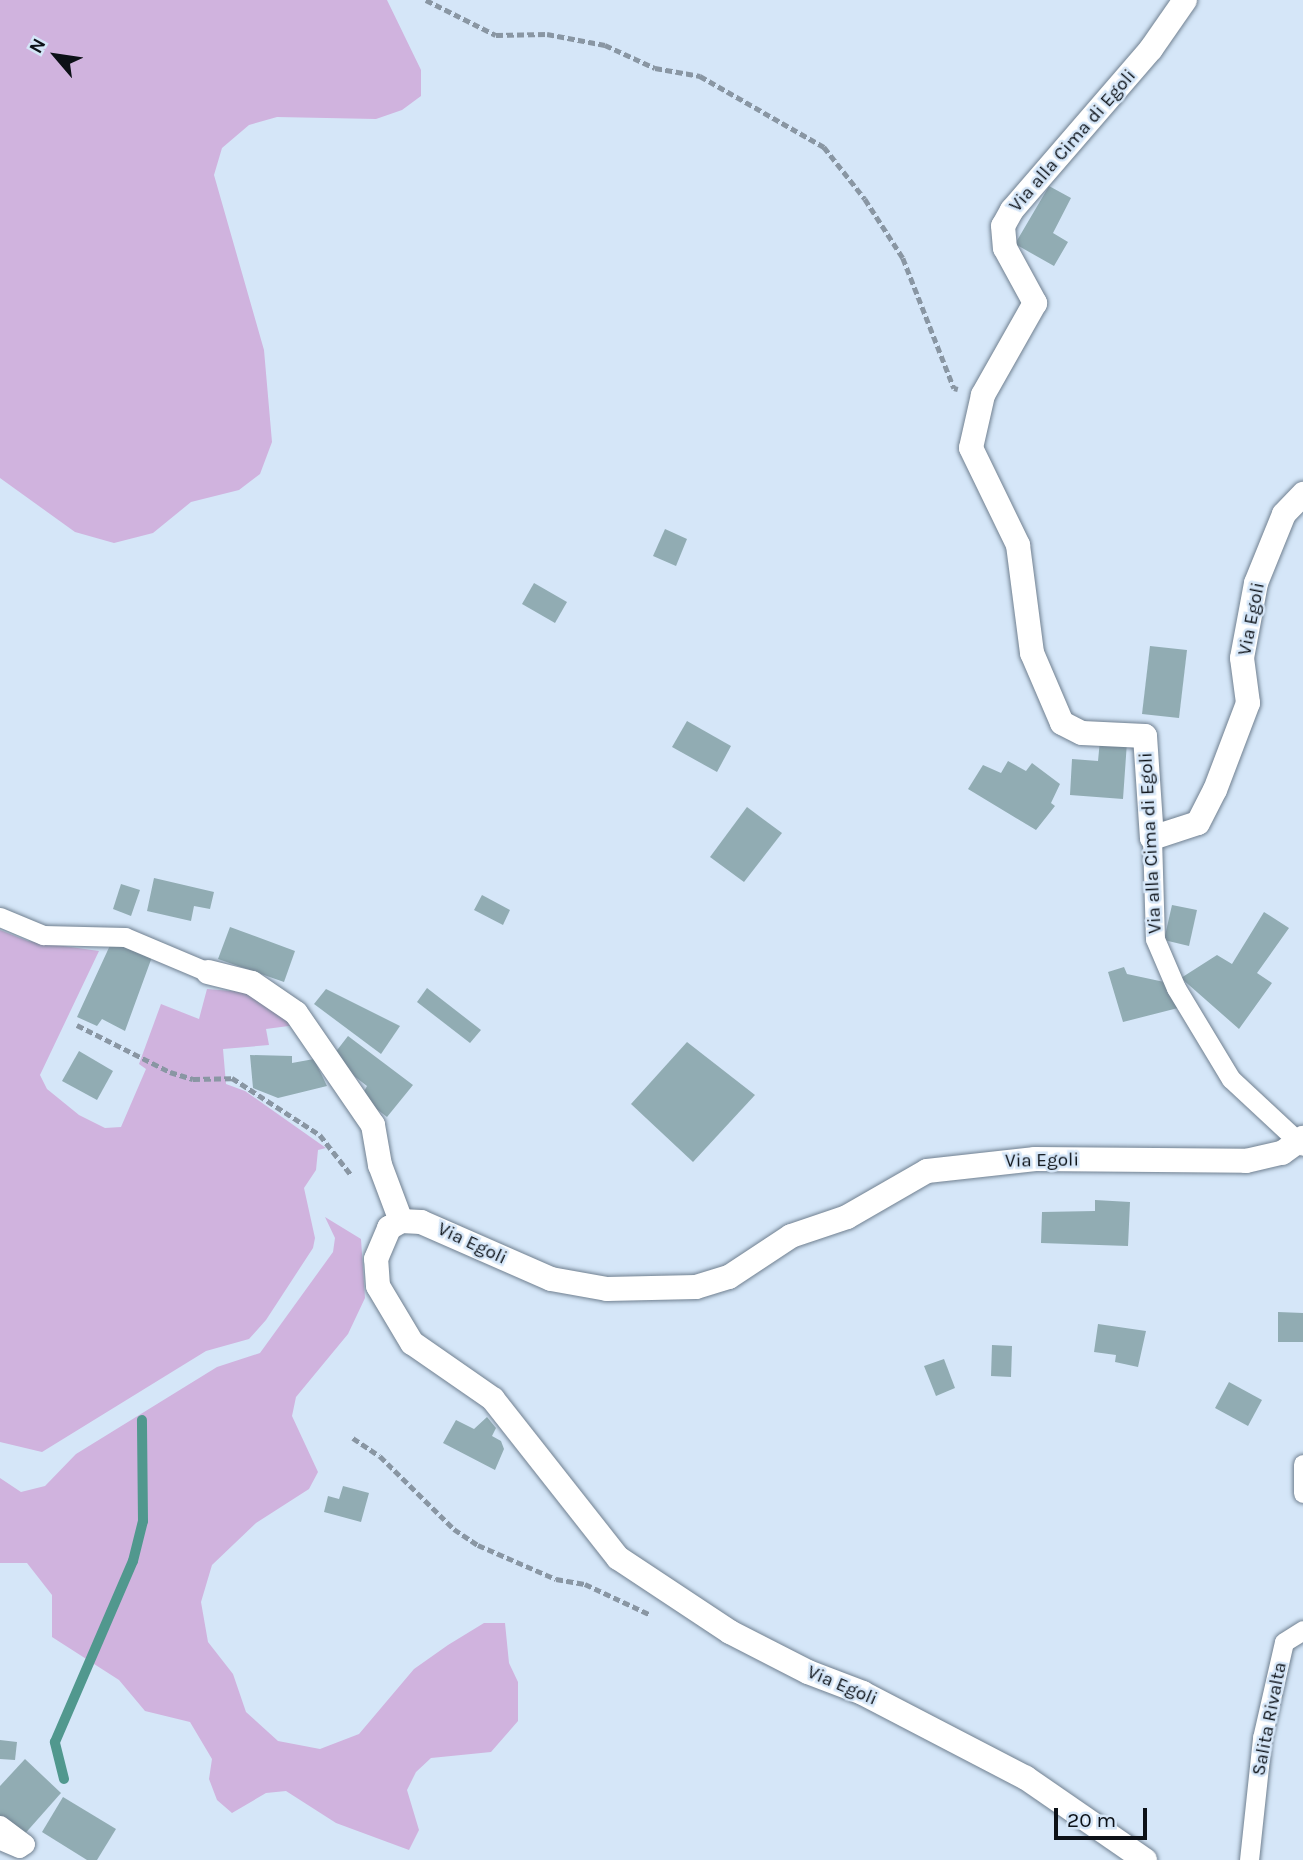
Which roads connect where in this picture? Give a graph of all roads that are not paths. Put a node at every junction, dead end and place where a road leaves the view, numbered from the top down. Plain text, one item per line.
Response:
1 (1185, 0) edge
2 (1303, 494) edge
3 (1152, 838) junction
4 (0, 917) edge
5 (208, 972) joint
6 (1301, 1143) edge
7 (401, 1221) junction
8 (1303, 1464) edge
9 (1303, 1493) edge
10 (1303, 1630) edge
11 (0, 1825) edge
12 (0, 1840) edge
13 (1145, 1860) edge
14 (1249, 1860) edge

1 - 3 street, Via alla Cima di Egoli
2 - 3 street, Via Egoli
3 - 6 street, Via alla Cima di Egoli
4 - 5 street
5 - 7 street
6 - 7 street, Via Egoli
7 - 13 street, Via Egoli
8 - 9 street
10 - 14 street, Salita Rivalta
11 - 12 street

